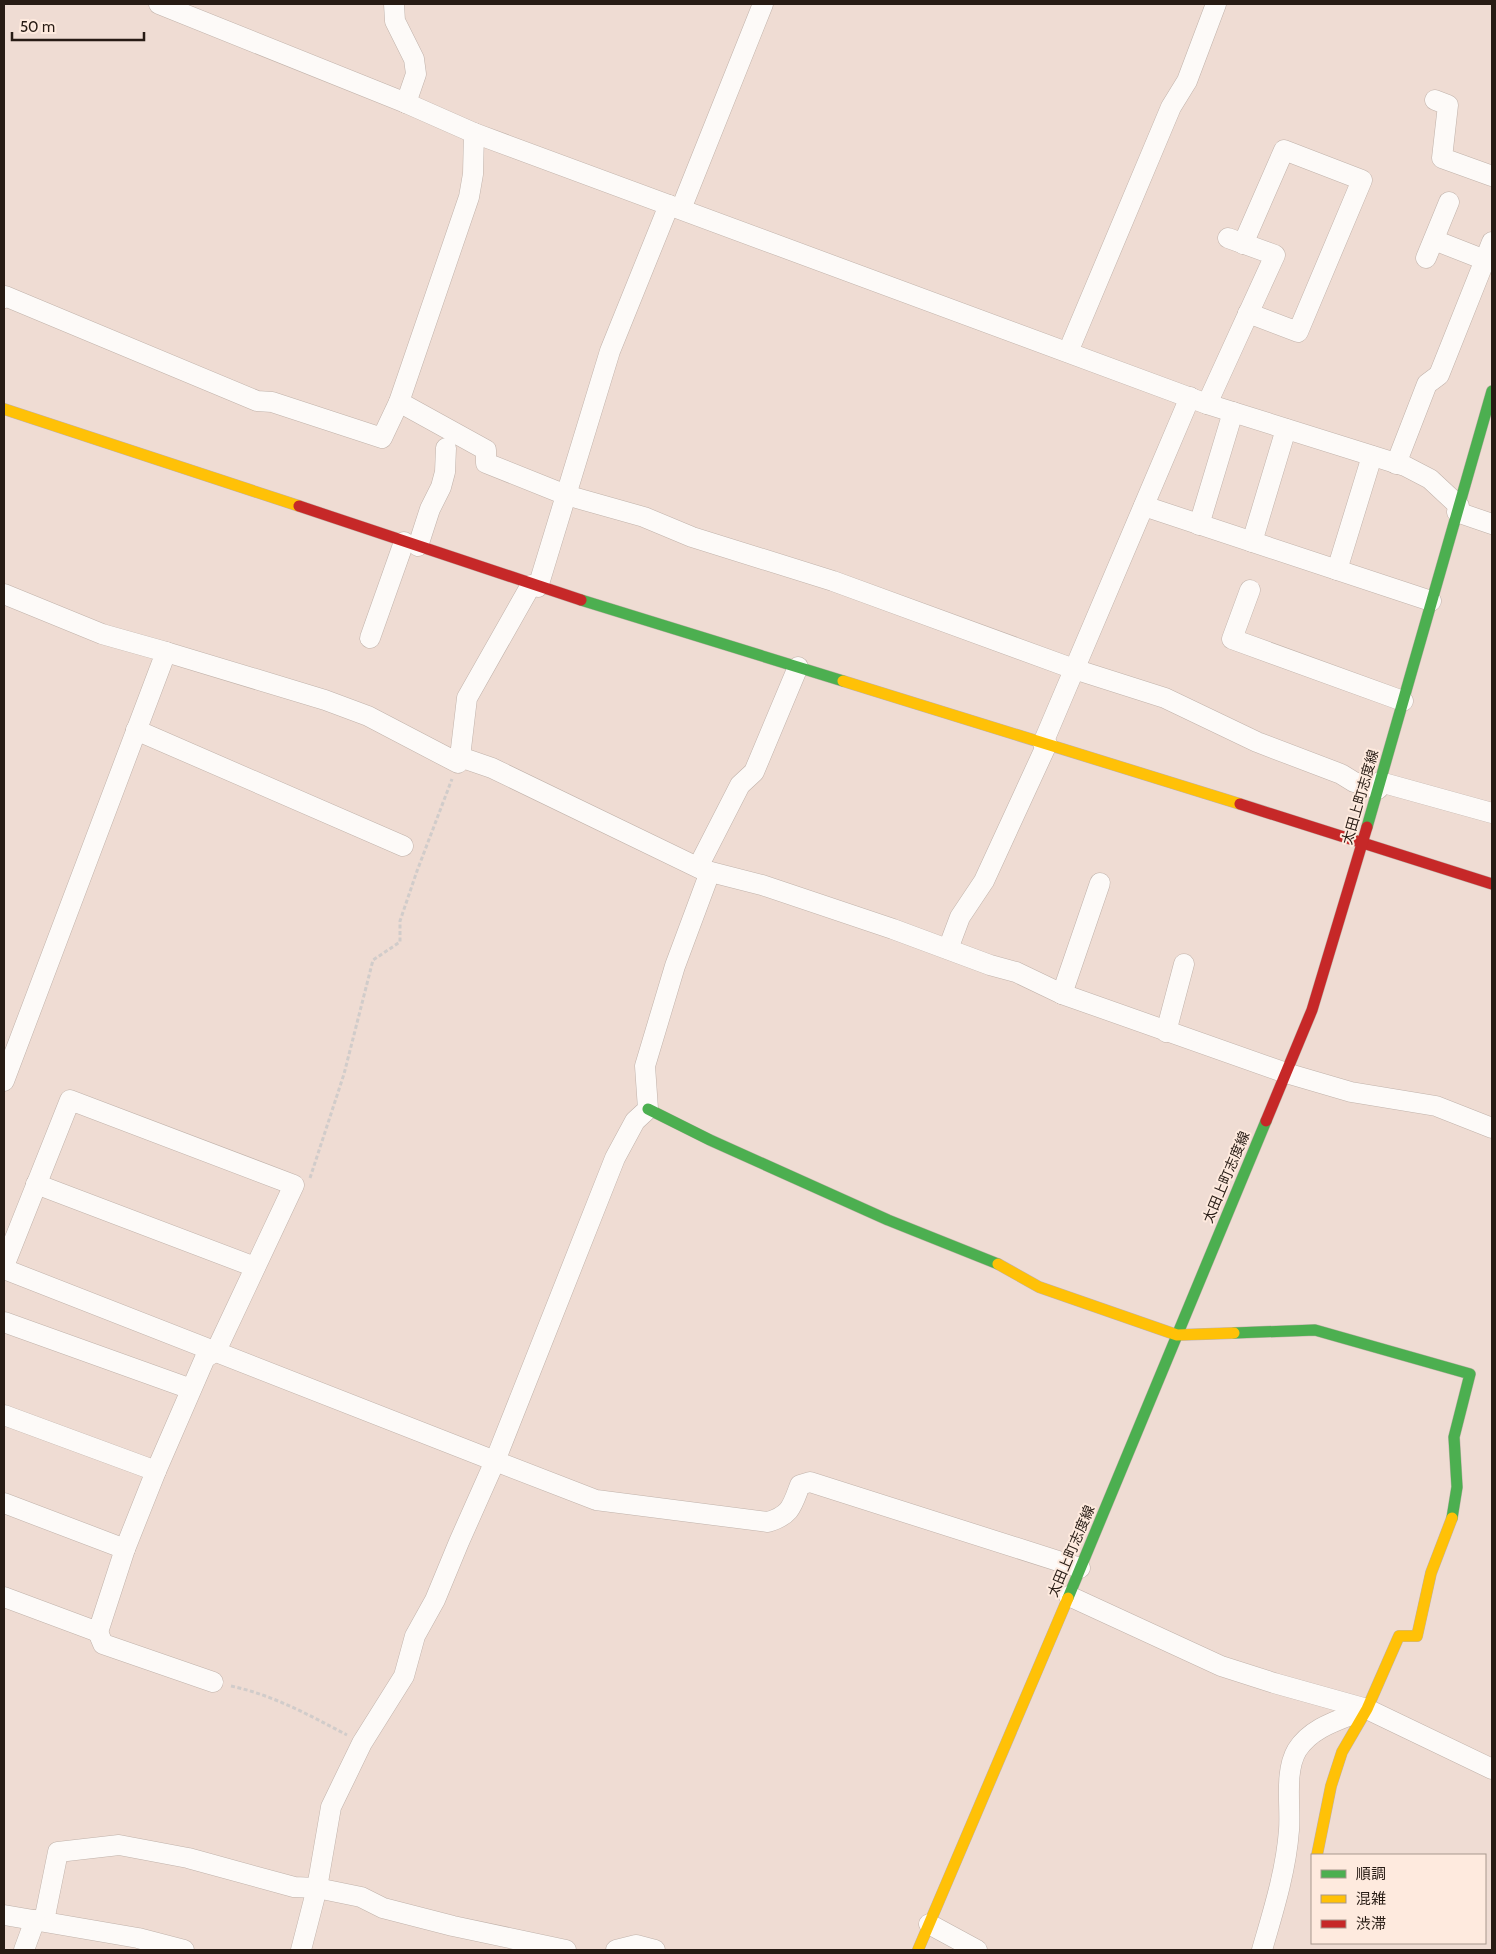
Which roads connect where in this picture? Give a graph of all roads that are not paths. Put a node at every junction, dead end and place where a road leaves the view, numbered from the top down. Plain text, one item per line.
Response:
1 (159, 4) edge
2 (394, 4) edge
3 (763, 4) edge
4 (1216, 4) edge
5 (1435, 100) dead end
6 (406, 103) junction
7 (474, 133) junction
8 (1492, 176) edge
9 (1450, 202) dead end
10 (675, 207) junction
11 (1434, 240) junction
12 (1489, 251) edge
13 (1426, 258) dead end
14 (4, 298) edge
15 (1248, 313) junction
16 (1068, 352) junction
17 (1492, 391) edge
18 (1199, 400) junction
19 (399, 402) junction
20 (4, 409) edge
21 (1233, 412) junction
22 (1286, 429) junction
23 (446, 448) dead end
24 (1372, 456) junction
25 (1396, 464) junction
26 (566, 495) junction
27 (1144, 506) junction
28 (1458, 509) junction
29 (1199, 524) junction
30 (1492, 524) edge
31 (1252, 542) junction
32 (411, 544) junction
33 (1337, 570) junction
34 (534, 586) junction
35 (1250, 590) dead end
36 (4, 594) edge
37 (1431, 601) junction
38 (370, 638) dead end
39 (166, 652) junction
40 (798, 667) junction
41 (1074, 669) junction
42 (1403, 701) junction
43 (136, 730) junction
44 (1045, 743) junction
45 (458, 763) road end
46 (1379, 786) junction
47 (1492, 813) edge
48 (1362, 844) junction
49 (404, 846) dead end
50 (704, 869) junction
51 (1100, 883) dead end
52 (1492, 884) edge
53 (948, 949) junction
54 (1184, 964) dead end
55 (1062, 994) junction
56 (1166, 1032) junction
57 (1286, 1073) junction
58 (4, 1081) edge
59 (648, 1110) junction
60 (1492, 1128) edge
61 (36, 1184) junction
62 (4, 1267) edge
63 (255, 1267) junction
64 (4, 1322) edge
65 (1177, 1335) junction
66 (216, 1351) junction
67 (192, 1389) junction
68 (4, 1415) edge
69 (496, 1461) junction
70 (156, 1470) junction
71 (4, 1504) edge
72 (125, 1549) junction
73 (1080, 1568) junction
74 (1069, 1596) junction
75 (4, 1597) edge
76 (98, 1632) junction
77 (213, 1682) road end
78 (1359, 1712) junction
79 (1492, 1769) edge
80 (1317, 1854) edge
81 (317, 1888) junction
82 (4, 1914) edge
83 (40, 1921) junction
84 (929, 1924) junction
85 (24, 1950) edge
86 (184, 1950) edge
87 (301, 1950) edge
88 (566, 1950) edge
89 (616, 1950) edge
90 (655, 1950) edge
91 (918, 1950) edge
92 (977, 1950) edge
93 (1262, 1950) edge

1 - 6 street
2 - 6 street
3 - 10 street
4 - 16 street
5 - 8 street
6 - 7 street
7 - 10 street
7 - 19 street
9 - 11 street
10 - 16 street
10 - 26 street
11 - 12 street
11 - 13 street
12 - 25 street
14 - 19 street
15 - 15 street
15 - 18 street
16 - 18 street
17 - 28 street, 太田上町志度線
18 - 21 street
18 - 27 street
19 - 26 street
20 - 32 street
21 - 22 street
21 - 29 street
22 - 24 street
22 - 31 street
23 - 32 street
24 - 25 street
24 - 33 street
25 - 28 street
26 - 34 street
26 - 41 street
27 - 29 street
27 - 41 street
28 - 30 street
28 - 37 street, 太田上町志度線
29 - 31 street
31 - 33 street
32 - 34 street
32 - 38 street
33 - 37 street
34 - 40 street
34 - 50 street
35 - 42 street
36 - 39 street
37 - 42 street, 太田上町志度線
39 - 43 street
39 - 45 street
40 - 44 street
40 - 50 street
41 - 44 street
41 - 46 street
42 - 46 street, 太田上町志度線
43 - 49 street
43 - 58 street
44 - 48 street
44 - 53 street
46 - 47 street
46 - 48 street, 太田上町志度線
48 - 52 street
48 - 57 street, 太田上町志度線
50 - 53 street
50 - 59 street
51 - 55 street
53 - 55 street
54 - 56 street
55 - 56 street
56 - 57 street
57 - 60 street
57 - 65 street, 太田上町志度線
59 - 65 street
59 - 69 street
61 - 62 street
61 - 63 street
61 - 63 street
62 - 66 street
63 - 66 street
64 - 67 street
65 - 73 street, 太田上町志度線
65 - 78 street
66 - 67 street
66 - 69 street
67 - 70 street
68 - 70 street
69 - 73 street
69 - 81 street
70 - 72 street
71 - 72 street
72 - 76 street
73 - 74 street, 太田上町志度線
74 - 78 street
74 - 84 street, 太田上町志度線
75 - 76 street
76 - 77 street
78 - 79 street
78 - 80 street
78 - 93 street
81 - 83 street
81 - 87 street
81 - 88 street
82 - 83 street
83 - 85 street
83 - 86 street
84 - 91 street, 太田上町志度線
84 - 92 street
89 - 90 street

